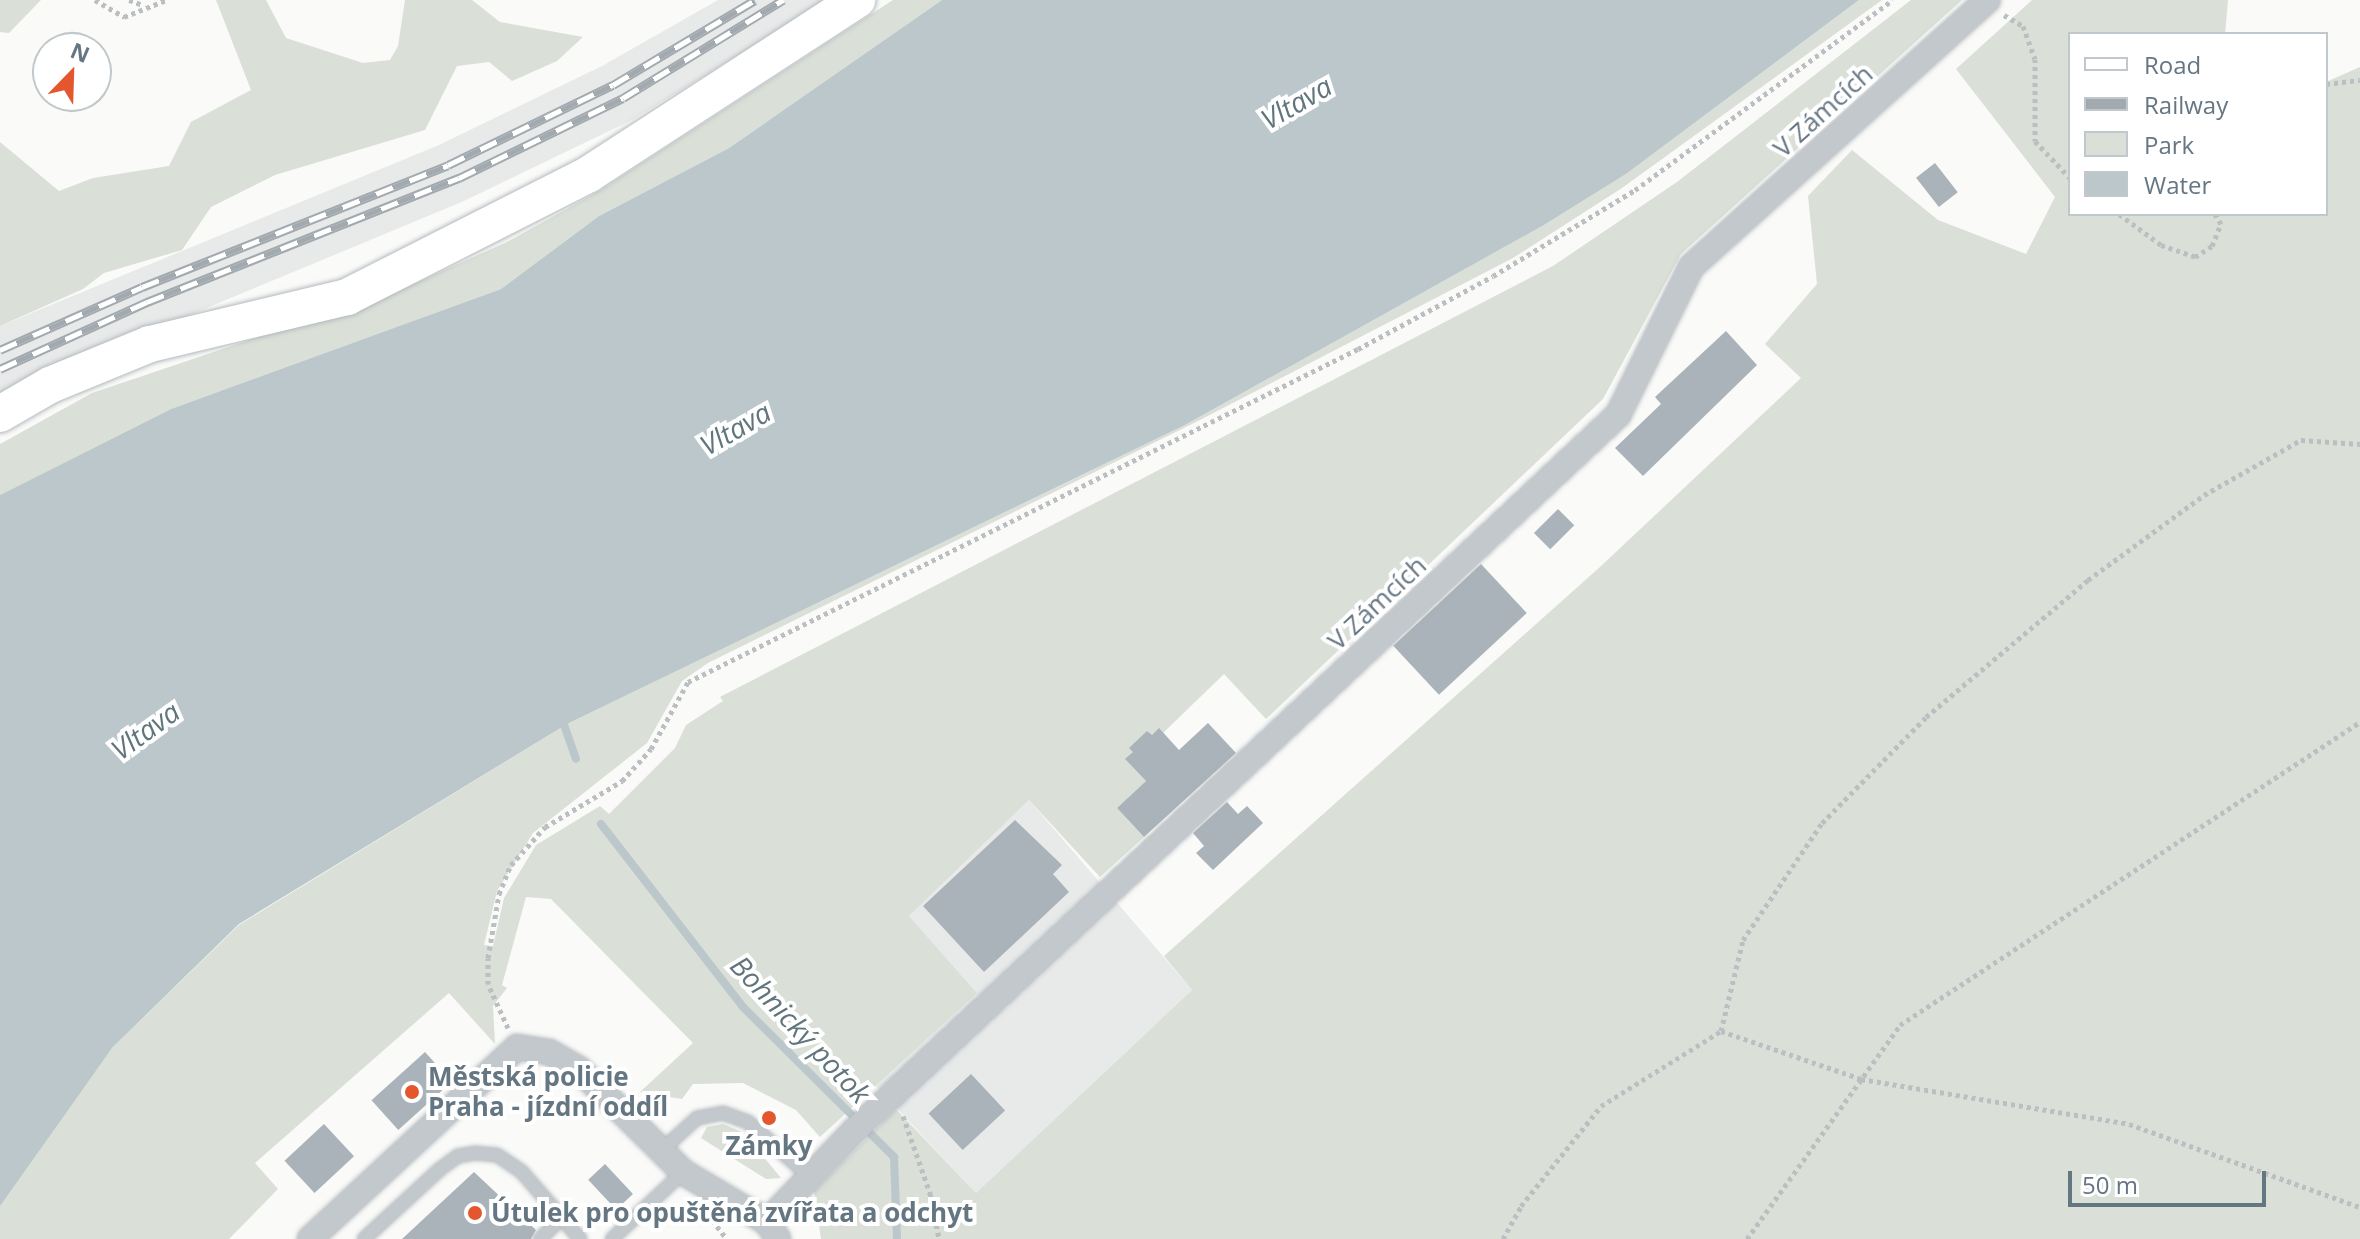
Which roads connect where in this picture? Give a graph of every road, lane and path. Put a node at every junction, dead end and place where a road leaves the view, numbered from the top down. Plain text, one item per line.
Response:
1 (95, 0) edge
2 (129, 0) edge
3 (166, 0) edge
4 (857, 0) edge
5 (1893, 0) edge
6 (1986, 2) edge
7 (143, 5) junction
8 (2360, 80) edge
9 (2328, 84) edge
10 (2068, 176) edge
11 (2122, 216) edge
12 (2216, 216) edge
13 (0, 414) edge
14 (2360, 444) edge
15 (2360, 722) edge
16 (1721, 1031) junction
17 (517, 1047) junction
18 (1861, 1079) junction
19 (895, 1092) junction
20 (661, 1151) junction
21 (683, 1172) junction
22 (810, 1177) junction
23 (2360, 1207) edge
24 (562, 1218) junction
25 (772, 1230) edge
26 (310, 1239) edge
27 (364, 1239) edge
28 (540, 1239) edge
29 (580, 1239) edge
30 (612, 1239) edge
31 (939, 1239) edge
32 (1503, 1239) edge
33 (1747, 1239) edge

1 - 7 path
2 - 7 path
3 - 7 path
4 - 13 main road
5 - 17 path
6 - 10 path
6 - 19 street, V Zámcích
8 - 9 path
11 - 12 path
14 - 16 path
15 - 18 path
16 - 18 path
16 - 32 path
17 - 20 street
17 - 26 street
18 - 23 path
18 - 33 path
19 - 22 street, V Zámcích
19 - 31 path
20 - 21 street
20 - 22 lane
21 - 25 street
21 - 30 lane
22 - 25 street, V Zámcích
24 - 27 lane
24 - 28 lane
24 - 29 lane

